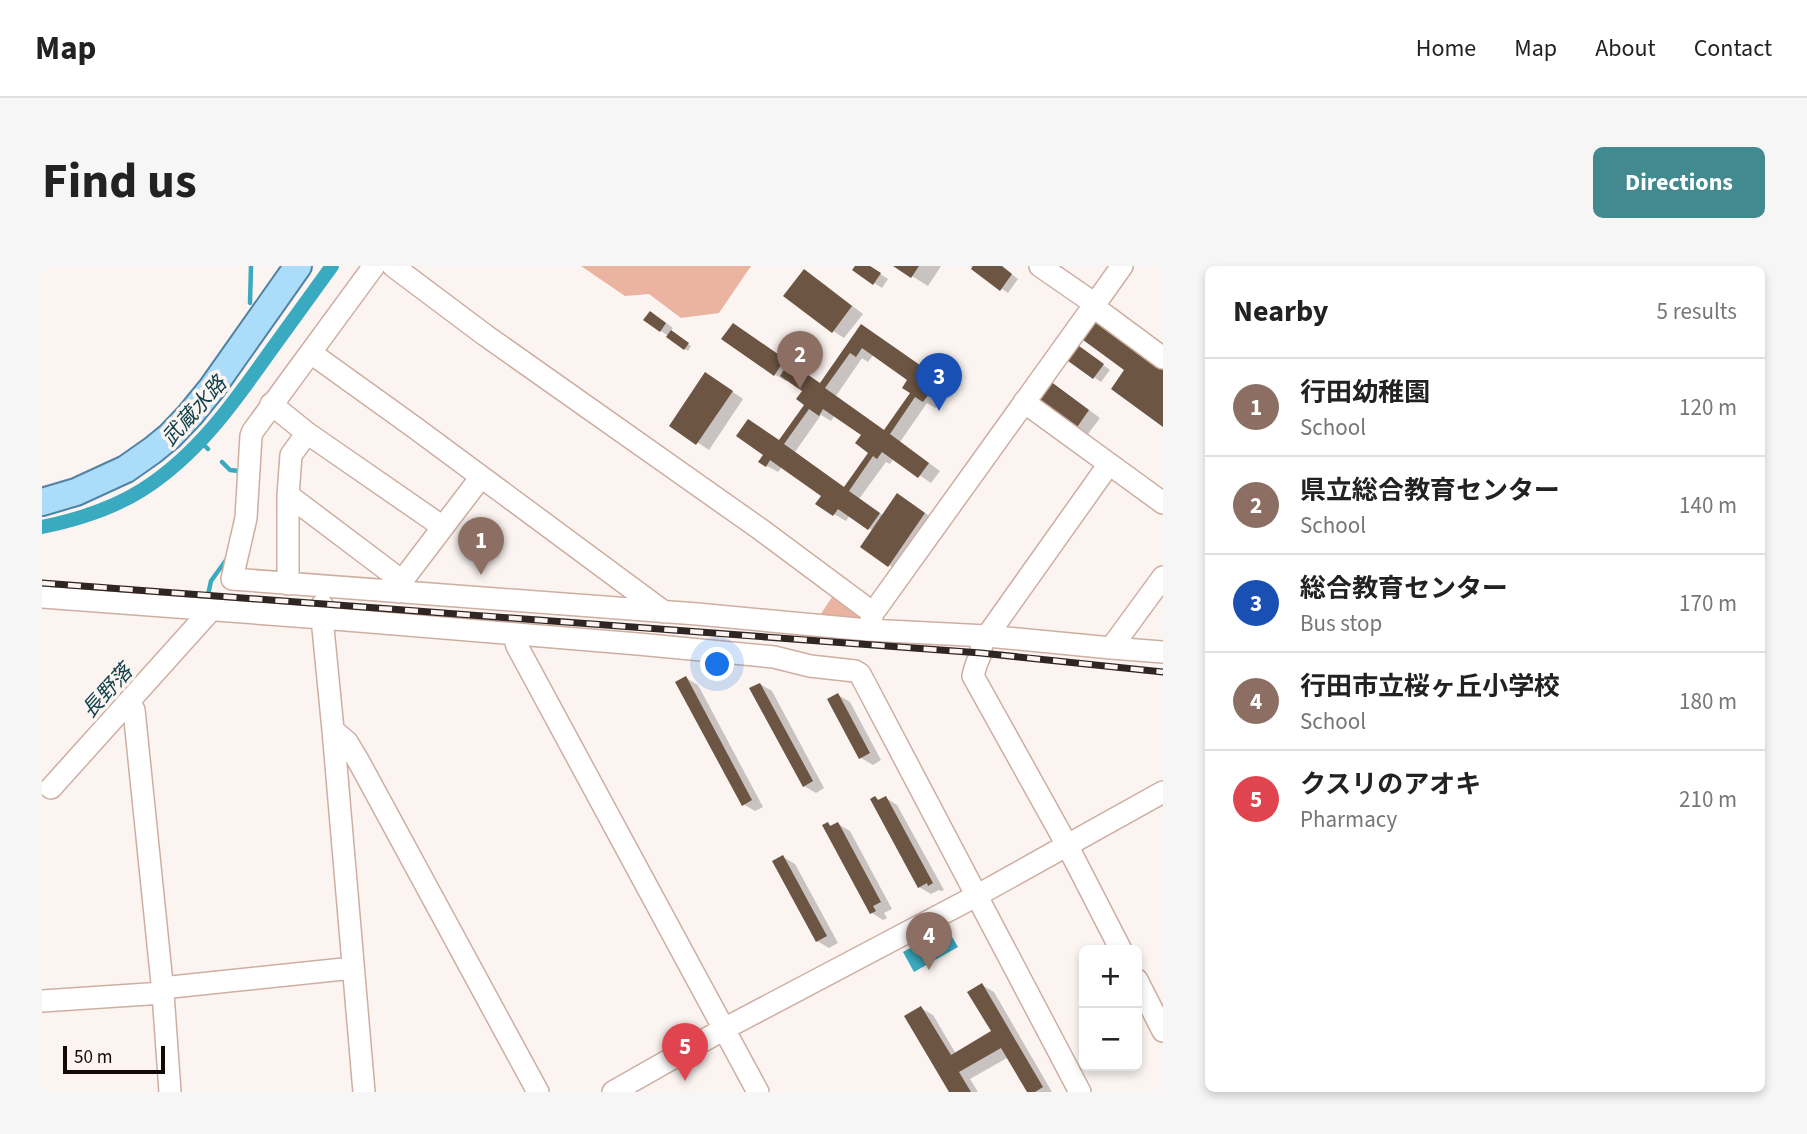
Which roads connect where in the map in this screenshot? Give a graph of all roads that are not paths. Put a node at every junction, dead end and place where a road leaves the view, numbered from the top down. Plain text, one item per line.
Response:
1 (298, 266) edge
2 (374, 266) edge
3 (393, 266) edge
4 (1040, 266) edge
5 (1122, 266) edge
6 (1095, 304) junction
7 (310, 353) junction
8 (1163, 358) edge
9 (1024, 402) junction
10 (271, 404) junction
11 (307, 432) junction
12 (1109, 464) junction
13 (481, 477) junction
14 (288, 495) junction
15 (42, 502) edge
16 (1163, 503) edge
17 (443, 527) junction
18 (1163, 577) edge
19 (288, 584) junction
20 (324, 586) junction
21 (400, 586) junction
22 (42, 597) edge
23 (212, 610) junction
24 (664, 612) junction
25 (322, 618) junction
26 (871, 622) junction
27 (514, 635) junction
28 (985, 636) junction
29 (1111, 648) junction
30 (1163, 652) edge
31 (129, 701) junction
32 (333, 730) junction
33 (51, 788) dead end
34 (1163, 792) edge
35 (1067, 845) junction
36 (976, 896) junction
37 (1118, 945) edge
38 (353, 968) junction
39 (162, 990) junction
40 (1142, 990) edge
41 (42, 1001) edge
42 (723, 1029) junction
43 (1163, 1031) edge
44 (170, 1092) edge
45 (364, 1092) edge
46 (538, 1092) edge
47 (613, 1092) edge
48 (758, 1092) edge
49 (1080, 1092) edge

1 - 15 main road
2 - 7 street
3 - 26 street
4 - 6 street
5 - 6 street
6 - 8 street
6 - 9 street
7 - 10 street
7 - 13 street
9 - 12 street
9 - 26 street
10 - 11 street
10 - 19 street
11 - 14 street
11 - 17 street
12 - 16 street
12 - 28 street
13 - 17 street
13 - 24 street
14 - 19 street
14 - 21 street
17 - 21 street
18 - 29 street
19 - 20 street
20 - 21 street
20 - 25 street
21 - 24 street
22 - 23 street
23 - 25 street
23 - 31 street
24 - 26 street
25 - 27 street
25 - 32 street
26 - 28 street
27 - 36 street
27 - 42 street
28 - 29 street
28 - 35 street
29 - 30 street
31 - 33 street
31 - 39 street
32 - 38 street
32 - 46 street
34 - 35 street
35 - 36 street
35 - 37 street
36 - 42 street
36 - 49 street
38 - 39 street
38 - 45 street
39 - 41 street
39 - 44 street
40 - 43 street
42 - 47 street
42 - 48 street

